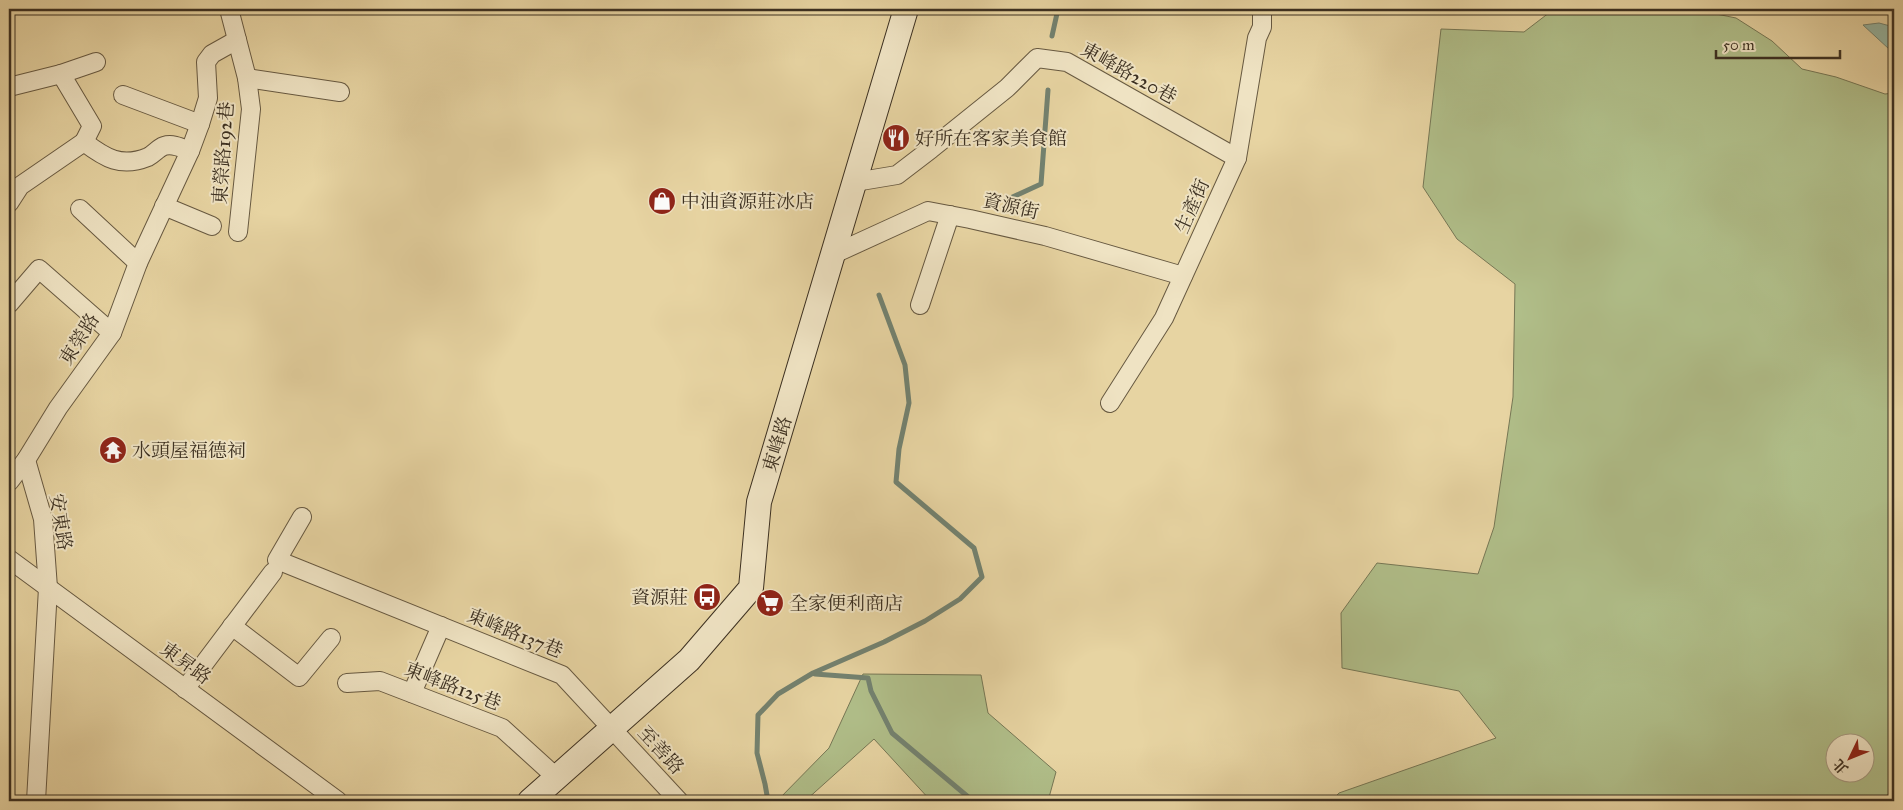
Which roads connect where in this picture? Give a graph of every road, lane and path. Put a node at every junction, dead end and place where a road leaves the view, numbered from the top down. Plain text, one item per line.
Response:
1 (229, 9) edge
2 (906, 9) edge
3 (1262, 9) edge
4 (237, 40) junction
5 (96, 62) dead end
6 (61, 74) junction
7 (247, 78) junction
8 (9, 87) edge
9 (340, 92) dead end
10 (123, 95) dead end
11 (200, 124) junction
12 (84, 142) junction
13 (190, 151) junction
14 (1237, 158) junction
15 (855, 182) junction
16 (9, 203) edge
17 (164, 206) junction
18 (80, 209) dead end
19 (950, 215) junction
20 (212, 226) dead end
21 (238, 232) dead end
22 (834, 254) junction
23 (138, 263) junction
24 (1183, 276) junction
25 (9, 304) edge
26 (920, 305) dead end
27 (112, 333) junction
28 (1110, 403) dead end
29 (26, 460) junction
30 (9, 482) edge
31 (302, 517) dead end
32 (9, 560) edge
33 (275, 566) junction
34 (48, 588) junction
35 (232, 626) junction
36 (440, 626) junction
37 (332, 638) dead end
38 (347, 683) dead end
39 (185, 689) junction
40 (412, 693) junction
41 (611, 728) junction
42 (556, 777) junction
43 (36, 801) edge
44 (338, 801) edge
45 (530, 801) edge
46 (679, 801) edge

1 - 4 street
2 - 15 main road, 東峰路
3 - 14 street, 生產街
4 - 7 street, 東榮路192巷
4 - 11 street, 東榮路
5 - 6 street
6 - 8 street
6 - 12 street
7 - 9 street, 東榮路192巷
7 - 21 street, 東榮路192巷
10 - 11 street
11 - 13 street, 東榮路
12 - 13 street
12 - 16 street
13 - 17 street, 東榮路
14 - 15 street, 東峰路220巷
14 - 24 street, 生產街
15 - 22 main road, 東峰路
17 - 20 street
17 - 23 street, 東榮路
18 - 23 street
19 - 22 street, 資源街
19 - 24 street, 資源街
19 - 26 street
22 - 41 main road, 東峰路
23 - 27 street, 東榮路
24 - 28 street, 生產街
25 - 27 street
27 - 29 street, 東榮路
29 - 30 street, 東榮路
29 - 34 street, 安東路
31 - 33 street
32 - 34 street, 東昇路
33 - 35 street
33 - 36 street, 東峰路137巷
34 - 39 street, 東昇路
34 - 43 street, 安東路
35 - 37 street
35 - 39 street
36 - 40 street, 東峰路137巷
36 - 41 street, 東峰路137巷
38 - 40 street, 東峰路125巷
39 - 44 street, 東昇路
40 - 42 street, 東峰路125巷
41 - 42 main road, 東峰路
41 - 46 street, 至善路
42 - 45 main road, 東峰路

